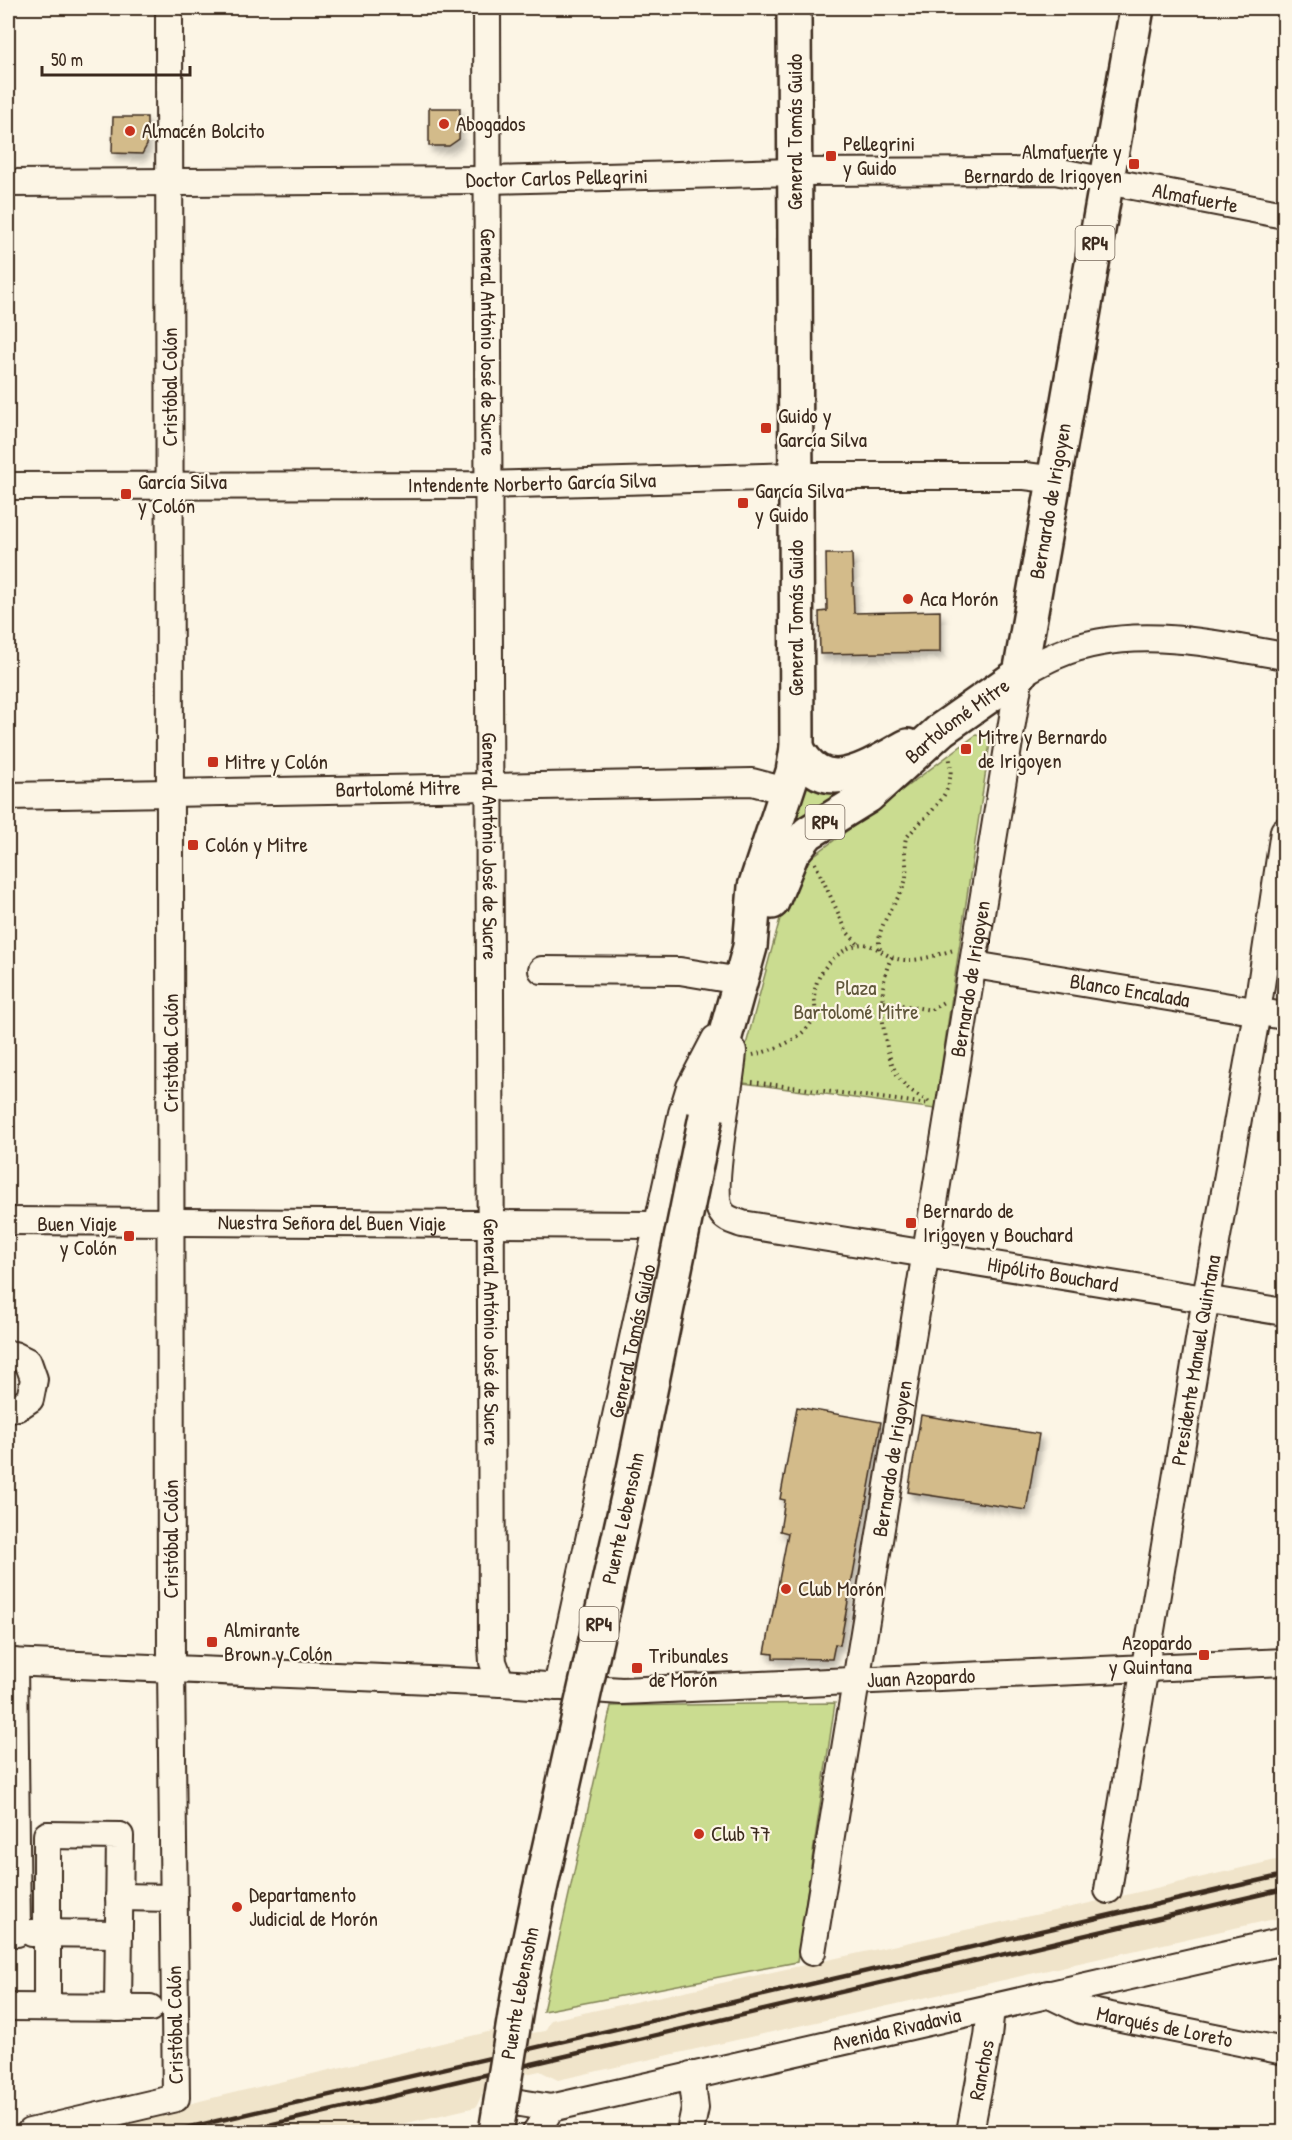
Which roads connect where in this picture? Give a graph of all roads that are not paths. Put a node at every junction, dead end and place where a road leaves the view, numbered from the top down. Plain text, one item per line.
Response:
1 (169, 8) edge
2 (487, 8) edge
3 (794, 8) edge
4 (1137, 8) edge
5 (795, 172) junction
6 (1105, 179) junction
7 (487, 180) junction
8 (170, 182) junction
9 (8, 183) edge
10 (1284, 214) edge
11 (796, 476) junction
12 (1056, 480) junction
13 (170, 484) junction
14 (487, 485) junction
15 (8, 486) edge
16 (1284, 656) edge
17 (1020, 674) junction
18 (942, 729) junction
19 (797, 748) junction
20 (488, 788) junction
21 (786, 791) junction
22 (172, 793) junction
23 (8, 796) edge
24 (1284, 831) edge
25 (750, 947) junction
26 (976, 954) junction
27 (542, 970) dead end
28 (736, 992) junction
29 (1257, 1012) junction
30 (1284, 1016) edge
31 (706, 1116) joint
32 (720, 1212) joint
33 (8, 1221) edge
34 (170, 1222) junction
35 (491, 1222) junction
36 (657, 1225) junction
37 (926, 1254) junction
38 (1206, 1298) junction
39 (1284, 1312) edge
40 (8, 1354) edge
41 (8, 1408) edge
42 (11, 1662) edge
43 (1284, 1662) edge
44 (171, 1668) junction
45 (1147, 1670) junction
46 (501, 1683) junction
47 (857, 1683) junction
48 (569, 1688) junction
49 (1108, 1890) dead end
50 (119, 1897) junction
51 (174, 1898) junction
52 (12, 1933) edge
53 (47, 1933) junction
54 (119, 1934) junction
55 (1284, 1941) edge
56 (812, 1952) dead end
57 (1048, 1994) junction
58 (8, 2007) edge
59 (47, 2007) junction
60 (991, 2007) junction
61 (118, 2008) junction
62 (150, 2008) dead end
63 (1284, 2051) edge
64 (691, 2074) junction
65 (508, 2101) junction
66 (551, 2108) junction
67 (30, 2133) edge
68 (496, 2133) edge
69 (503, 2133) edge
70 (536, 2133) edge
71 (690, 2133) edge
72 (970, 2133) edge

1 - 8 street, Cristóbal Colón
2 - 7 street, General António José de Sucre
3 - 5 main road, General Tomás Guido / RP4
4 - 6 main road, Bernardo de Irigoyen / RP4
5 - 6 street, Doctor Carlos Pellegrini
5 - 7 street, Doctor Carlos Pellegrini
5 - 11 main road, General Tomás Guido / RP4
6 - 10 street, Almafuerte
6 - 12 main road, Bernardo de Irigoyen / RP4
7 - 8 street, Doctor Carlos Pellegrini
7 - 14 street, General António José de Sucre
8 - 9 street, Doctor Carlos Pellegrini
8 - 13 street, Cristóbal Colón
11 - 12 street, Intendente Norberto García Silva
11 - 14 street, Intendente Norberto García Silva
11 - 19 main road, General Tomás Guido / RP4
12 - 17 main road, Bernardo de Irigoyen / RP4
13 - 14 street, Intendente Norberto García Silva
13 - 15 street, Intendente Norberto García Silva
13 - 22 street, Cristóbal Colón
14 - 20 street, General António José de Sucre
16 - 17 street, Bartolomé Mitre
17 - 18 main road, Bartolomé Mitre / RP4
17 - 26 street, Bernardo de Irigoyen
18 - 19 main road
18 - 25 main road, Bartolomé Mitre / RP4
19 - 21 main road, General Tomás Guido / RP4
20 - 21 street, Bartolomé Mitre
20 - 22 street, Bartolomé Mitre
20 - 35 street, General António José de Sucre
21 - 25 main road, General Tomás Guido / RP4
22 - 23 street, Bartolomé Mitre
22 - 34 street, Cristóbal Colón
24 - 29 street, Presidente Manuel Quintana
25 - 28 main road, General Tomás Guido / RP4
26 - 29 street, Blanco Encalada
26 - 37 street, Bernardo de Irigoyen
27 - 28 street
28 - 31 main road, General Tomás Guido / RP4
28 - 32 street, General Tomás Guido
28 - 36 street, General Tomás Guido
29 - 30 street, Blanco Encalada
29 - 38 street, Presidente Manuel Quintana
31 - 68 main road, Puente Lebensohn / RP4, bridge
32 - 37 street, Hipólito Bouchard
33 - 34 street, Nuestra Señora del Buen Viaje
34 - 35 street, Nuestra Señora del Buen Viaje
34 - 44 street, Cristóbal Colón
35 - 36 street, Nuestra Señora del Buen Viaje
35 - 46 street, General António José de Sucre
36 - 48 street, General Tomás Guido
37 - 38 street, Hipólito Bouchard
37 - 47 street, Bernardo de Irigoyen
38 - 39 street, Hipólito Bouchard
38 - 45 street, Presidente Manuel Quintana
40 - 41 street
42 - 44 street, Juan Azopardo
42 - 52 street
43 - 45 street, Juan Azopardo
44 - 46 street, Juan Azopardo
44 - 51 street, Cristóbal Colón
45 - 47 street, Juan Azopardo
45 - 49 street, Presidente Manuel Quintana
46 - 48 street, Juan Azopardo
47 - 48 street, Juan Azopardo
47 - 56 street, Bernardo de Irigoyen
48 - 65 main road
50 - 51 street
50 - 53 street
50 - 54 street
51 - 67 street, Cristóbal Colón
52 - 53 street
53 - 54 street
53 - 59 street
54 - 61 street
55 - 57 street, Avenida Rivadavia
57 - 60 street, Avenida Rivadavia
57 - 63 street, Marqués de Loreto
58 - 59 street
59 - 61 street
60 - 64 street, Avenida Rivadavia
60 - 72 street, Ranchos
61 - 62 street
64 - 66 street, Avenida Rivadavia
64 - 71 street
65 - 66 street, Avenida Rivadavia
65 - 69 main road
66 - 70 street

